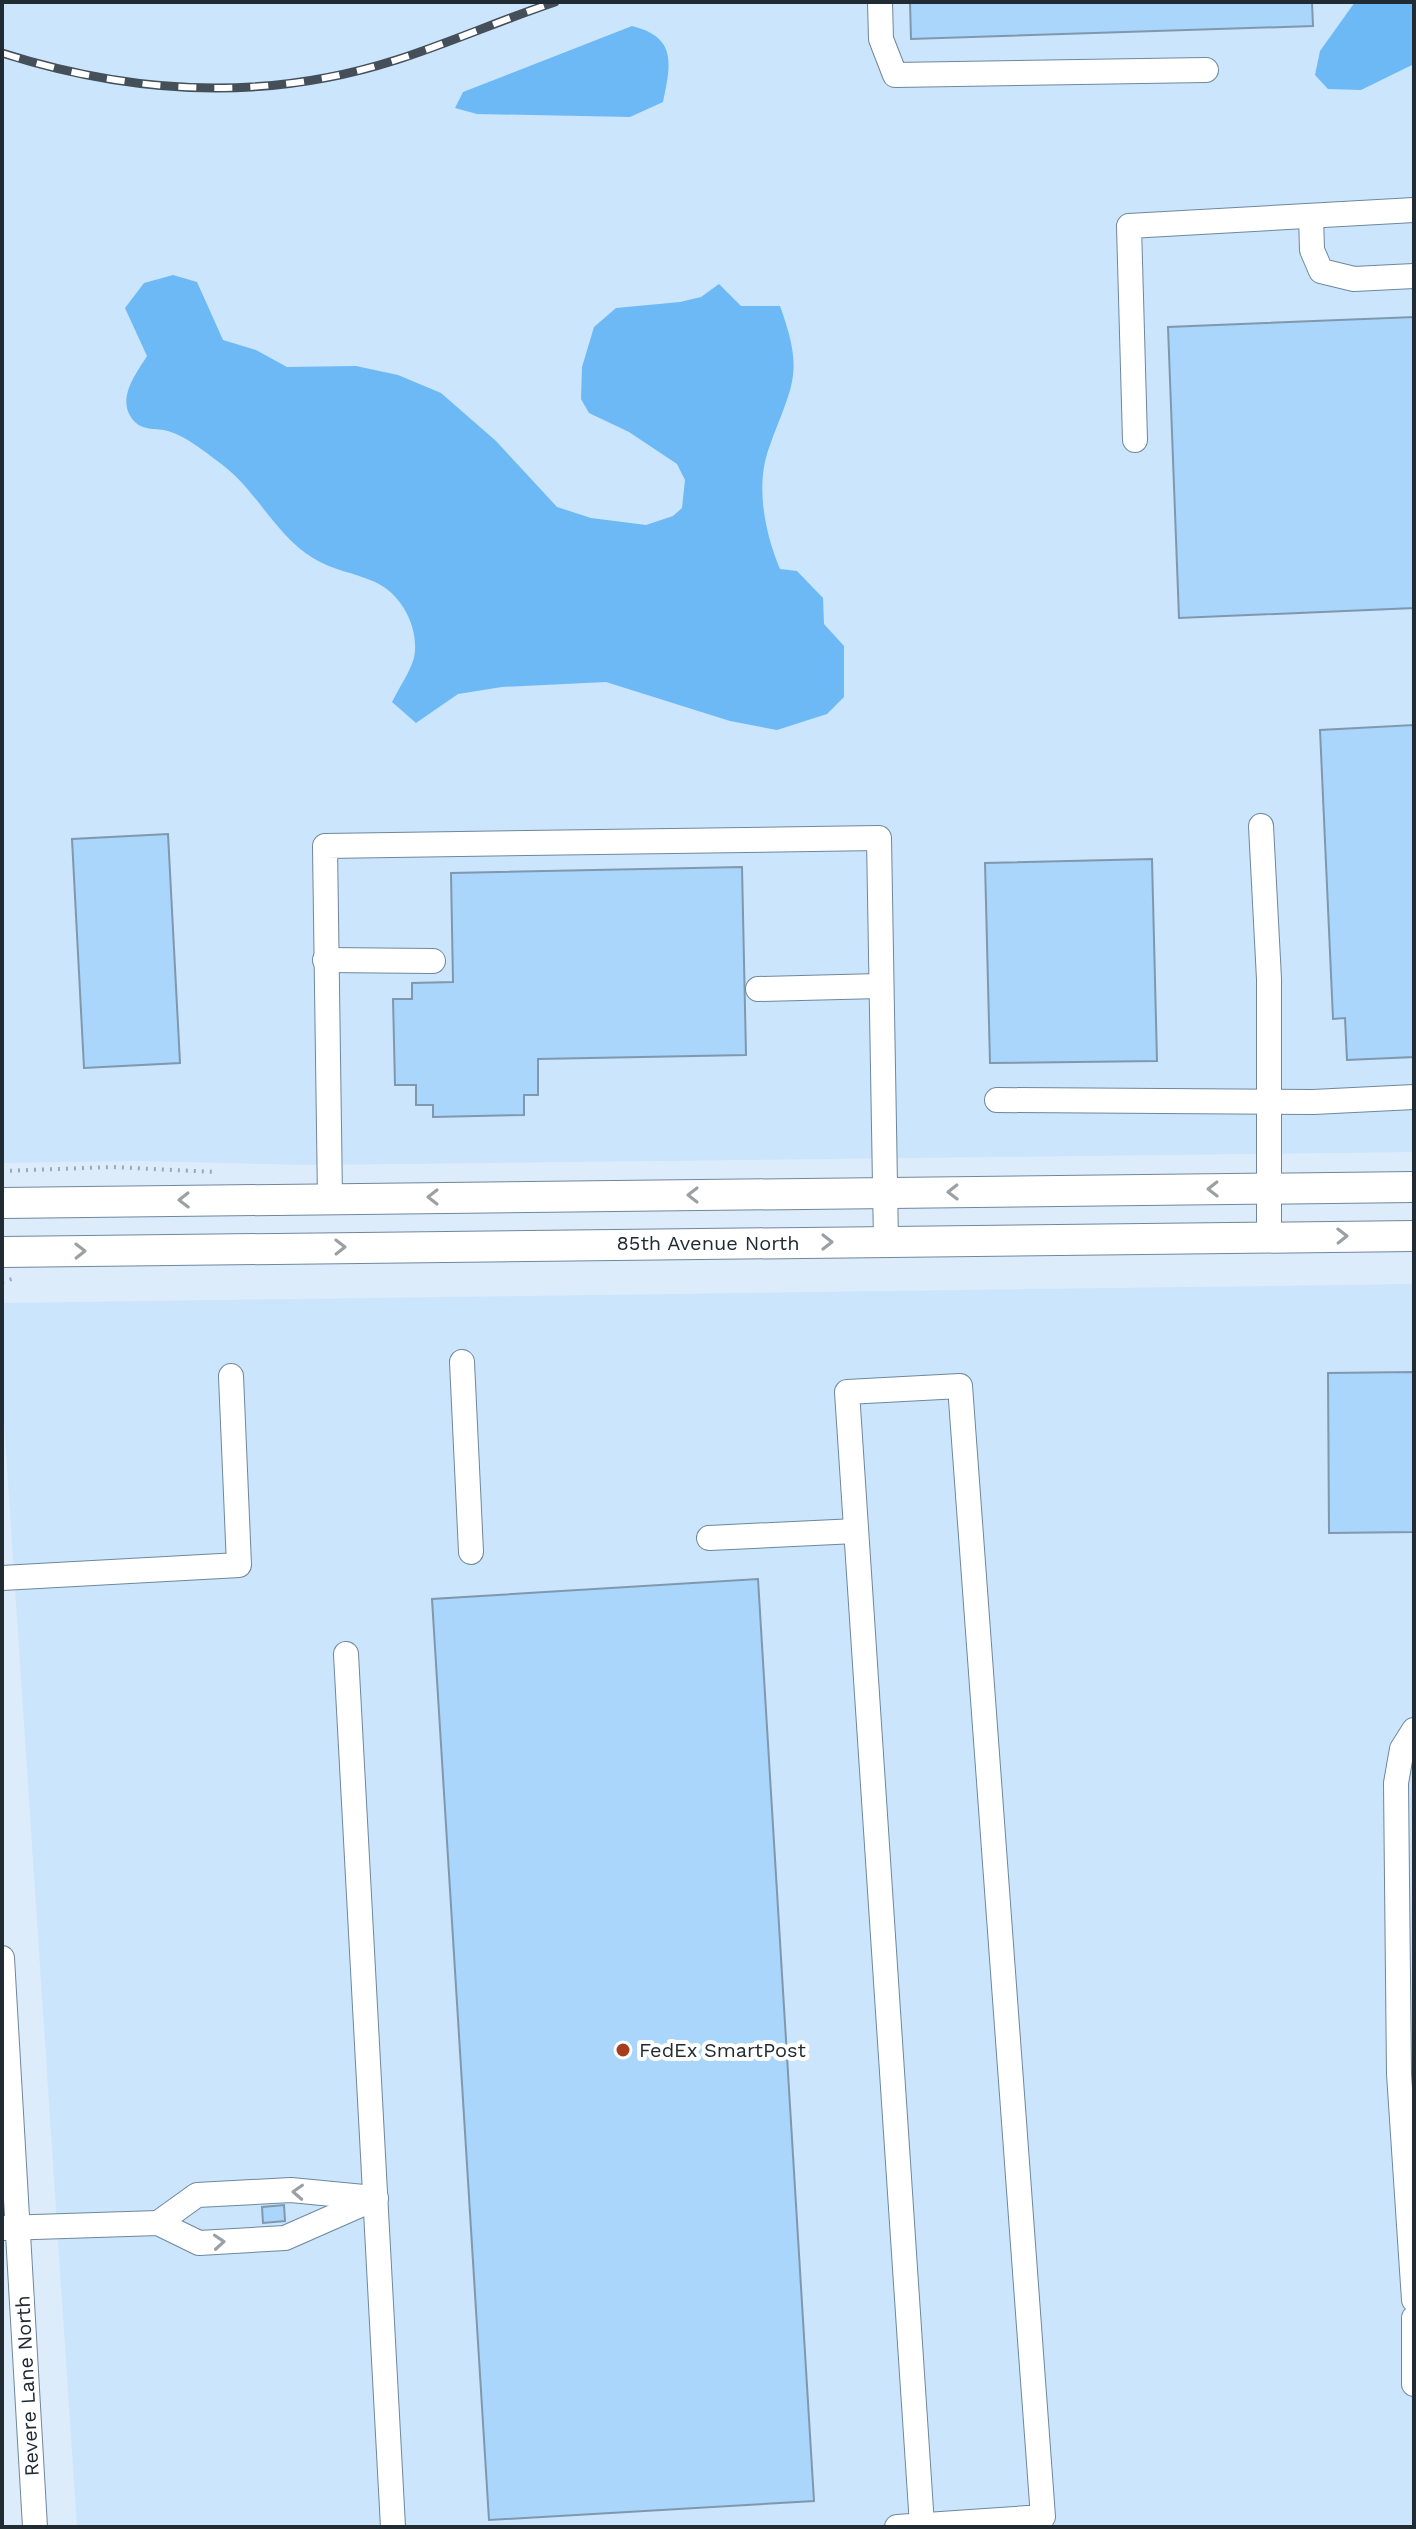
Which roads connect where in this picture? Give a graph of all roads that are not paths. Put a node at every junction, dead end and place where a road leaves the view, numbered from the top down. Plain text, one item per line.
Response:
1 (880, 2) edge
2 (1206, 70) dead end
3 (1414, 210) edge
4 (1311, 216) junction
5 (1414, 276) edge
6 (1135, 440) dead end
7 (1261, 826) dead end
8 (325, 960) junction
9 (433, 961) dead end
10 (880, 986) junction
11 (758, 989) dead end
12 (1414, 1097) edge
13 (997, 1100) dead end
14 (1269, 1102) junction
15 (1414, 1187) edge
16 (1269, 1189) junction
17 (885, 1193) junction
18 (330, 1198) junction
19 (2, 1203) edge
20 (1414, 1236) edge
21 (1269, 1237) junction
22 (886, 1242) junction
23 (2, 1252) edge
24 (462, 1362) dead end
25 (231, 1376) dead end
26 (856, 1531) junction
27 (709, 1538) dead end
28 (471, 1552) dead end
29 (2, 1578) edge
30 (346, 1654) dead end
31 (1414, 1730) edge
32 (2, 1958) edge
33 (376, 2198) junction
34 (158, 2223) junction
35 (10, 2228) edge
36 (1414, 2300) edge
37 (1414, 2318) edge
38 (1414, 2384) edge
39 (910, 2526) edge
40 (35, 2527) edge
41 (393, 2527) edge

1 - 2 street
3 - 4 street
4 - 5 street
4 - 6 street
7 - 14 street
8 - 9 street
8 - 10 street
8 - 18 street
10 - 11 street
10 - 17 street
12 - 14 street
13 - 14 street
14 - 16 street
15 - 16 main road
16 -> 17 main road
16 - 21 street
17 -> 18 main road
17 - 22 street
18 -> 19 main road
21 -> 20 main road, 85th Avenue North
21 - 22 main road, 85th Avenue North
23 -> 22 main road, 85th Avenue North
24 - 28 street
25 - 29 street
26 - 27 street
26 - 39 street
26 - 39 street
30 - 33 street
31 - 36 street
32 - 35 street, Revere Lane North
33 -> 34 street
34 -> 33 street
33 - 41 street
34 - 35 street
35 - 40 street, Revere Lane North
37 - 38 street

